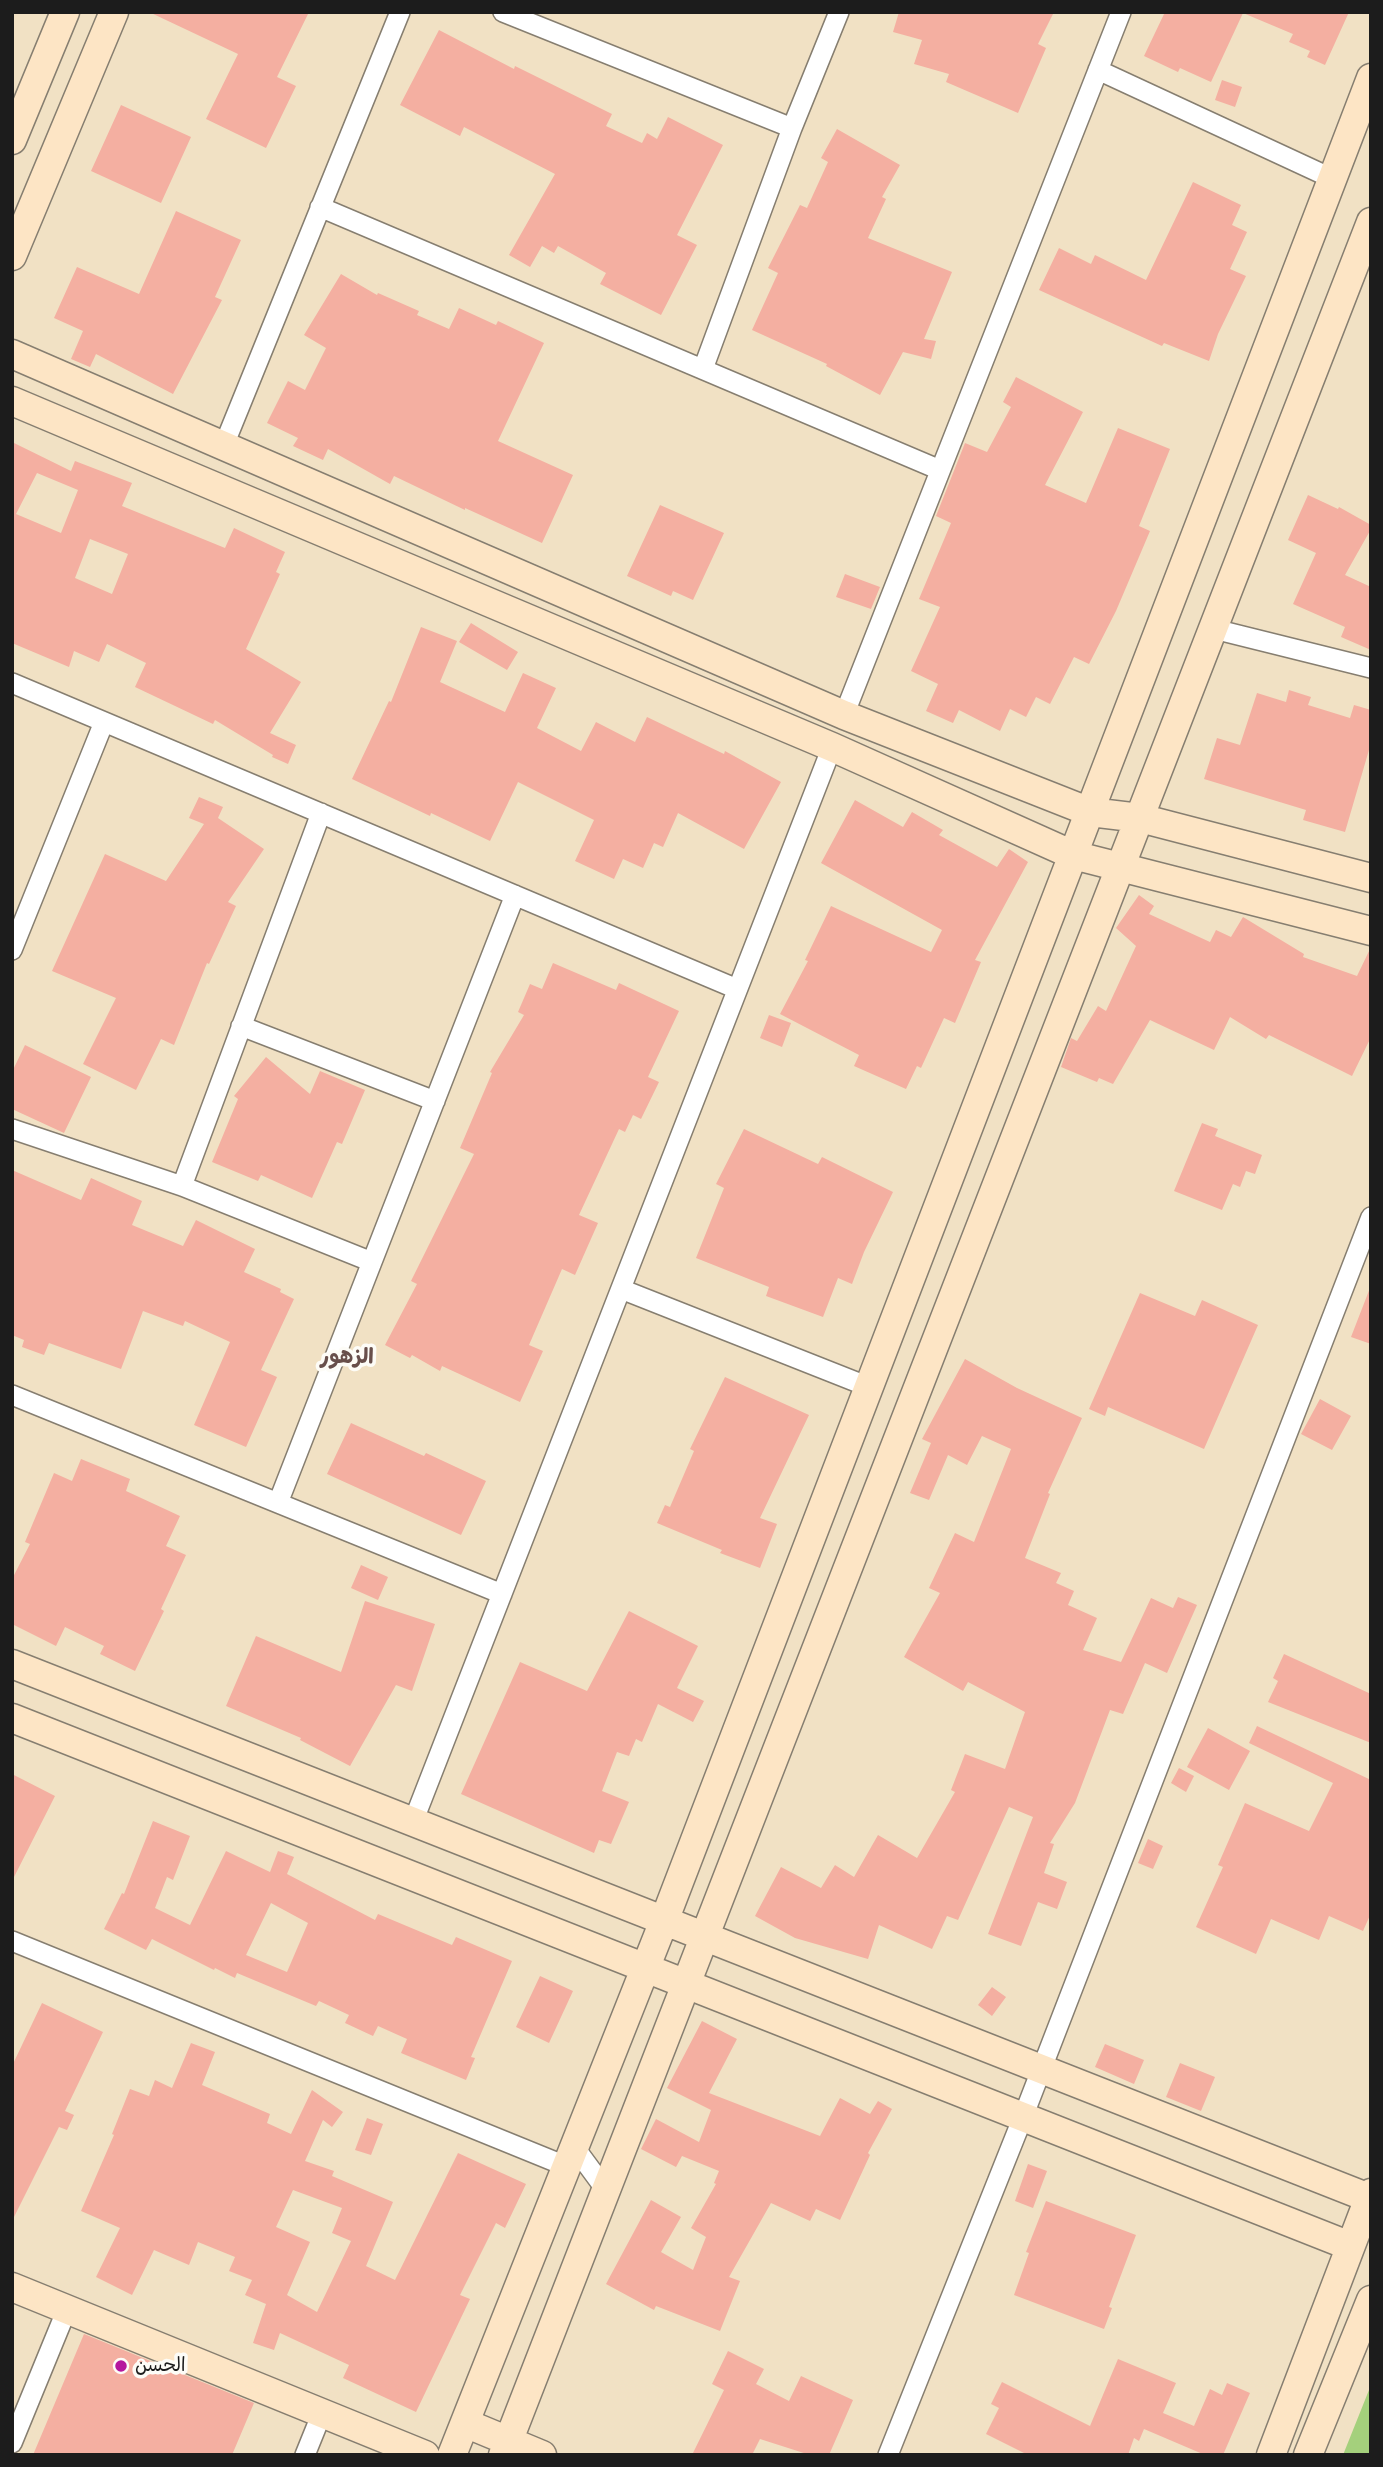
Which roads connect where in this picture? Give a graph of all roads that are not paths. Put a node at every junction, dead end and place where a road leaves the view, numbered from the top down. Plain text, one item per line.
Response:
1 (65, 12) edge
2 (114, 12) edge
3 (400, 12) edge
4 (503, 12) edge
5 (839, 12) edge
6 (1121, 12) edge
7 (1098, 70) junction
8 (1371, 78) edge
9 (792, 128) junction
10 (12, 140) edge
11 (1331, 178) junction
12 (320, 207) junction
13 (1371, 222) edge
14 (12, 256) edge
15 (12, 354) edge
16 (703, 369) junction
17 (12, 401) edge
18 (224, 445) junction
19 (940, 470) junction
20 (1214, 629) junction
21 (1371, 668) edge
22 (12, 683) edge
23 (844, 715) junction
24 (104, 722) junction
25 (832, 747) junction
26 (1090, 812) junction
27 (321, 813) junction
28 (1140, 818) junction
29 (1073, 855) junction
30 (1121, 868) junction
31 (1371, 878) edge
32 (515, 895) junction
33 (1371, 931) edge
34 (12, 950) edge
35 (737, 989) junction
36 (242, 1026) junction
37 (435, 1101) junction
38 (12, 1129) edge
39 (182, 1186) junction
40 (1371, 1217) edge
41 (372, 1262) junction
42 (621, 1289) junction
43 (869, 1387) junction
44 (12, 1395) edge
45 (278, 1503) junction
46 (502, 1594) junction
47 (12, 1664) edge
48 (12, 1718) edge
49 (413, 1822) junction
50 (664, 1921) junction
51 (705, 1937) junction
52 (12, 1941) edge
53 (645, 1968) junction
54 (686, 1984) junction
55 (1041, 2069) junction
56 (1023, 2117) junction
57 (571, 2158) junction
58 (606, 2190) junction
59 (1370, 2196) edge
60 (1350, 2246) junction
61 (12, 2287) edge
62 (1371, 2300) edge
63 (67, 2309) junction
64 (322, 2413) junction
65 (465, 2423) junction
66 (12, 2443) edge
67 (505, 2448) edge
68 (305, 2455) edge
69 (425, 2455) edge
70 (452, 2455) edge
71 (542, 2455) edge
72 (888, 2455) edge
73 (1271, 2455) edge
74 (1308, 2455) edge

1 - 10 street
2 - 14 street
3 - 12 street
4 - 9 street
5 - 9 street
6 - 7 street
7 - 11 street
7 - 19 street
8 - 11 street
9 - 16 street
11 - 26 street
12 - 16 street
12 - 18 street
13 - 20 street
15 - 18 street
16 - 19 street
17 - 25 street
18 - 23 street
19 - 23 street
20 - 21 street
20 - 28 street
22 - 24 street
23 - 26 street
24 - 27 street
24 - 34 street
25 - 29 street
25 - 35 street
26 - 28 street
26 - 29 street
27 - 32 street
27 - 36 street
28 - 30 street
28 - 31 street
29 - 30 street
29 - 43 street
30 - 33 street
30 - 51 street
32 - 35 street
32 - 37 street
35 - 42 street
36 - 37 street
36 - 39 street
37 - 41 street
38 - 39 street
39 - 41 street
40 - 55 street
41 - 45 street
42 - 43 street
42 - 46 street
43 - 50 street
44 - 45 street
45 - 46 street
46 - 49 street
47 - 49 street
48 - 53 street
49 - 50 street
50 - 51 street
50 - 53 street
51 - 54 street
51 - 55 street
52 - 57 street
53 - 54 street
53 - 57 street
54 - 56 street
54 - 58 street
55 - 56 street
55 - 59 street
56 - 60 street
56 - 72 street
57 - 58 street
57 - 65 street
58 - 67 street
59 - 60 street
60 - 73 street
61 - 63 street
62 - 74 street
63 - 64 street
63 - 66 street
64 - 68 street
64 - 69 street
65 - 67 street
65 - 70 street
67 - 71 street

